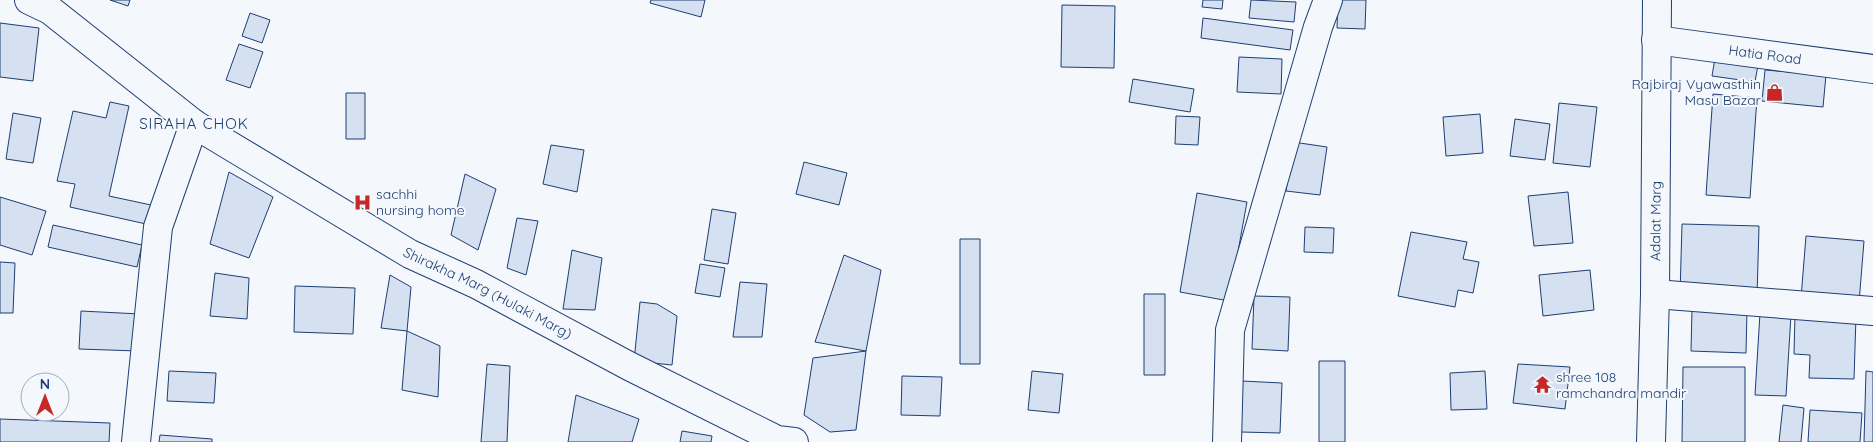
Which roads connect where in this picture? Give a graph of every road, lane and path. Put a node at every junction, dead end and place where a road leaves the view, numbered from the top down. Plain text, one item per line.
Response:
1 (28, 0) edge
2 (1328, 0) edge
3 (1657, 0) edge
4 (1656, 40) junction
5 (1873, 69) edge
6 (194, 124) junction
7 (1655, 294) junction
8 (1873, 311) edge
9 (136, 442) edge
10 (794, 442) edge
11 (1227, 442) edge
12 (1651, 442) edge

1 - 6 main road, Shirakha Marg (Hulaki Marg)
2 - 11 main road
3 - 4 main road, Adalat Marg
4 - 5 main road, Hatia Road
4 - 7 main road, Adalat Marg
6 - 9 main road
6 - 10 main road, Shirakha Marg (Hulaki Marg)
7 - 8 main road
7 - 12 main road, Adalat Marg

